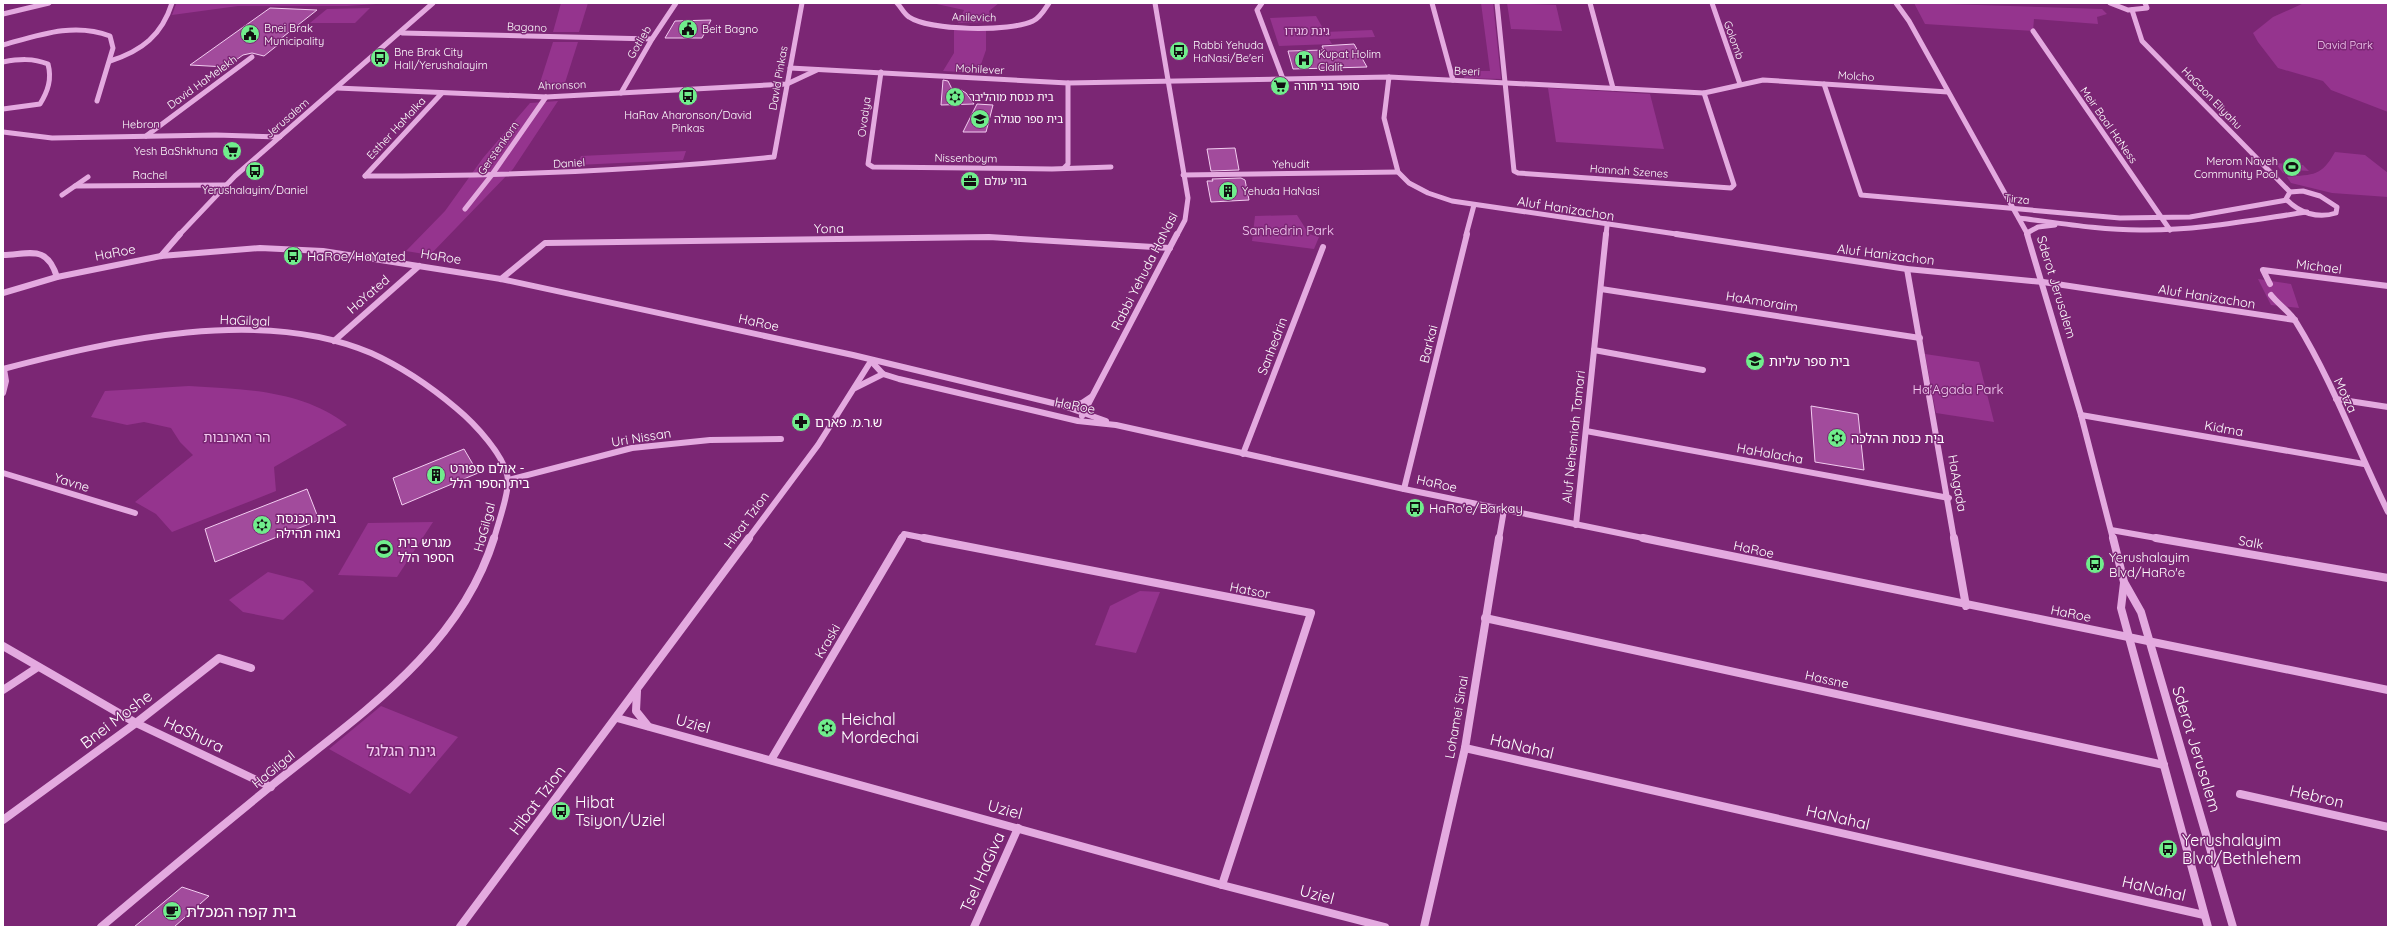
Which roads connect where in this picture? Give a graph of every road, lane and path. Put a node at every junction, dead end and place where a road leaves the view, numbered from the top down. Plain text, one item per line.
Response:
1 (49, 3) edge
2 (172, 3) edge
3 (434, 3) edge
4 (676, 3) edge
5 (802, 3) edge
6 (897, 3) edge
7 (1049, 3) edge
8 (1155, 3) edge
9 (1262, 3) edge
10 (1432, 3) edge
11 (1496, 3) edge
12 (1590, 3) edge
13 (1712, 3) edge
14 (1896, 3) edge
15 (2110, 3) edge
16 (2145, 3) edge
17 (2132, 10) junction
18 (3, 14) edge
19 (2033, 31) dead end
20 (402, 33) junction
21 (652, 39) junction
22 (3, 45) edge
23 (252, 57) dead end
24 (110, 61) junction
25 (3, 62) edge
26 (790, 68) junction
27 (819, 69) junction
28 (881, 72) junction
29 (1389, 77) junction
30 (1283, 79) junction
31 (1453, 80) junction
32 (1763, 80) joint
33 (1068, 83) junction
34 (1168, 83) junction
35 (1505, 83) junction
36 (787, 84) junction
37 (1740, 84) junction
38 (1824, 84) junction
39 (337, 88) junction
40 (1613, 88) junction
41 (1948, 92) junction
42 (442, 93) junction
43 (621, 93) junction
44 (1704, 93) junction
45 (546, 97) junction
46 (97, 101) dead end
47 (3, 109) edge
48 (3, 132) edge
49 (145, 136) junction
50 (280, 137) junction
51 (774, 157) joint
52 (868, 164) joint
53 (1111, 167) dead end
54 (1064, 168) junction
55 (1398, 172) junction
56 (1183, 175) junction
57 (365, 176) joint
58 (491, 176) junction
59 (88, 177) dead end
60 (226, 185) junction
61 (75, 186) junction
62 (2290, 192) junction
63 (62, 195) dead end
64 (2287, 200) junction
65 (1474, 205) junction
66 (2014, 208) junction
67 (465, 209) dead end
68 (2307, 212) junction
69 (2019, 218) junction
70 (2161, 218) junction
71 (2064, 223) junction
72 (1607, 226) junction
73 (2170, 230) junction
74 (2027, 233) junction
75 (1323, 247) dead end
76 (1170, 248) junction
77 (3, 255) edge
78 (161, 256) junction
79 (419, 266) junction
80 (1907, 270) junction
81 (57, 277) junction
82 (502, 279) junction
83 (2043, 282) junction
84 (2270, 284) dead end
85 (2388, 286) edge
86 (1601, 288) junction
87 (3, 293) edge
88 (2271, 295) dead end
89 (2295, 320) junction
90 (1920, 338) junction
91 (334, 341) junction
92 (1594, 350) junction
93 (871, 361) junction
94 (3, 369) edge
95 (1703, 370) dead end
96 (883, 374) junction
97 (853, 389) junction
98 (3, 392) edge
99 (1091, 397) junction
100 (2336, 399) junction
101 (1061, 405) junction
102 (2388, 407) edge
103 (1084, 413) junction
104 (2081, 415) junction
105 (1078, 421) junction
106 (1116, 425) junction
107 (1586, 431) junction
108 (781, 439) dead end
109 (1243, 454) junction
110 (2364, 464) junction
111 (3, 473) edge
112 (508, 480) junction
113 (1404, 489) junction
114 (1949, 498) junction
115 (1504, 510) junction
116 (2388, 512) edge
117 (135, 513) dead end
118 (1576, 525) junction
119 (2111, 530) junction
120 (904, 534) joint
121 (2388, 578) edge
122 (2124, 582) junction
123 (1966, 606) junction
124 (1485, 618) junction
125 (2130, 638) junction
126 (2150, 642) junction
127 (3, 646) edge
128 (38, 667) junction
129 (251, 668) dead end
130 (3, 690) edge
131 (2388, 690) edge
132 (637, 691) junction
133 (617, 718) junction
134 (136, 723) junction
135 (648, 726) junction
136 (1465, 748) junction
137 (771, 760) junction
138 (2164, 765) junction
139 (271, 787) junction
140 (2240, 794) dead end
141 (3, 820) edge
142 (2388, 827) edge
143 (1018, 828) junction
144 (1222, 885) junction
145 (2204, 914) junction
146 (101, 927) edge
147 (460, 927) edge
148 (974, 927) edge
149 (1385, 927) edge
150 (1424, 927) edge
151 (2208, 927) edge
152 (2233, 927) edge

1 - 18 street
2 - 24 street
3 - 20 street, Jerusalem
4 - 21 street, Gotlieb
5 - 26 street, David Pinkas
6 - 7 street, Anilevich
8 - 34 street, Rabbi Yehuda HaNasi
9 - 30 street
10 - 31 street
11 - 35 street
12 - 40 street
13 - 37 street, Golomb
14 - 41 street, Sderot Jerusalem
15 - 17 street
16 - 17 street
17 - 62 street, HaGaon Eliyahu
19 - 70 street, Meir Baal HaNess
20 - 21 street, Bagano
20 - 39 street, Jerusalem
21 - 43 street, Gotlieb
22 - 24 street
23 - 49 street, David HaMelekh
24 - 46 street
25 - 47 street
26 - 27 street, Mohilever
26 - 36 street, David Pinkas
27 - 28 street, Mohilever
27 - 36 street
28 - 33 street, Mohilever
28 - 52 street, Ovadya
29 - 30 street, Beeri
29 - 31 street, Beeri
29 - 55 street
30 - 34 street, Beeri
31 - 35 street, Beeri
32 - 37 street, Beeri
32 - 38 street, Molcho
33 - 34 street, Mohilever
33 - 54 street
34 - 56 street, Rabbi Yehuda HaNasi
35 - 40 street, Beeri
35 - 44 street, Hannah Szenes
36 - 43 street, Ahronson
36 - 51 street, David Pinkas
37 - 44 street, Beeri
38 - 41 street, Molcho
38 - 66 street, Tirza
39 - 42 street, Ahronson
39 - 50 street, Jerusalem
40 - 44 street, Beeri
41 - 66 street, Sderot Jerusalem
42 - 45 street, Ahronson
42 - 57 street, Esther HaMalka
43 - 45 street, Ahronson
45 - 58 street, Gerstenkorn
48 - 49 street, Hebron
49 - 50 street, Hebron
50 - 60 street, Jerusalem
51 - 58 street, Daniel
52 - 54 street, Nissenboym
53 - 54 street, Nissenboym
55 - 56 street, Yehudit
55 - 65 street, Aluf Hanizachon
56 - 76 street, Rabbi Yehuda HaNasi
57 - 58 street, Daniel
58 - 67 street, Gerstenkorn
59 - 61 street
60 - 61 street, Rachel
60 - 78 street, Jerusalem
61 - 63 street
62 - 64 street
62 - 68 street
64 - 68 street
64 - 70 street, Tirza
65 - 72 street, Aluf Hanizachon
65 - 113 street, Barkai
66 - 69 street, Sderot Jerusalem
66 - 70 street, Tirza
68 - 73 street, Tirza
69 - 71 street, Tirza
69 - 74 street, Sderot Jerusalem
70 - 73 street, Meir Baal HaNess
71 - 73 street, Tirza
71 - 74 street
72 - 80 street, Aluf Hanizachon
72 - 86 street, Aluf Nehemiah Tamari
74 - 83 street, Sderot Jerusalem
75 - 109 street, Sanhedrin
76 - 82 street, Yona
76 - 99 street, Rabbi Yehuda HaNasi
77 - 81 street
78 - 79 street, HaRoe
78 - 81 street, HaRoe
79 - 82 street, HaRoe
79 - 91 street, HaYated
80 - 83 street, Aluf Hanizachon
80 - 90 street, HaAgada
81 - 87 street, HaRoe
82 - 93 street, HaRoe
83 - 89 street, Aluf Hanizachon
83 - 104 street, Sderot Jerusalem
84 - 85 street, Michael
86 - 90 street, HaAmoraim
86 - 92 street, Aluf Nehemiah Tamari
88 - 89 street, Motza
89 - 100 street, Motza
90 - 114 street, HaAgada
91 - 94 street, HaGilgal
91 - 112 street, HaGilgal
92 - 95 street
92 - 107 street, Aluf Nehemiah Tamari
93 - 96 street, HaRoe
93 - 97 street, Hibat Tzion
93 - 101 street, HaRoe
94 - 98 street
96 - 97 street
96 - 105 street, HaRoe
97 - 132 street, Hibat Tzion
99 - 101 street
99 - 103 street, Rabbi Yehuda HaNasi
100 - 102 street
100 - 110 street, Motza
101 - 103 street, HaRoe
103 - 105 street, Rabbi Yehuda HaNasi
103 - 106 street, HaRoe
104 - 110 street, Kidma
104 - 119 street, Sderot Jerusalem
105 - 106 street, HaRoe
106 - 109 street, HaRoe
107 - 114 street, HaHalacha
107 - 118 street, Aluf Nehemiah Tamari
108 - 112 street, Uri Nissan
109 - 113 street, HaRoe
110 - 116 street, Motza
111 - 117 street, Yavne
112 - 139 street, HaGilgal
113 - 115 street, HaRoe
114 - 123 street, HaAgada
115 - 118 street, HaRoe
115 - 124 street, Lohamei Sinai
118 - 123 street, HaRoe
119 - 121 street, Salk
119 - 122 street, Sderot Jerusalem
120 - 137 street, Kraski
120 - 144 street, Hatsor
122 - 125 street, Sderot Jerusalem
122 - 126 street, Sderot Jerusalem
123 - 125 street, HaRoe
124 - 136 street, Lohamei Sinai
124 - 138 street, Hassne
125 - 126 street, HaRoe
125 - 138 street, Sderot Jerusalem
126 - 131 street, HaRoe
126 - 152 street, Sderot Jerusalem
127 - 128 street, HaShura
128 - 130 street
128 - 134 street, HaShura
129 - 134 street, Bnei Moshe
132 - 133 street, Hibat Tzion
132 - 135 street
133 - 135 street, Uziel
133 - 147 street, Hibat Tzion
134 - 139 street, HaShura
134 - 141 street, Bnei Moshe
135 - 137 street, Uziel
136 - 145 street, HaNahal
136 - 150 street, Lohamei Sinai
137 - 143 street, Uziel
138 - 145 street, Sderot Jerusalem
139 - 146 street, HaGilgal
140 - 142 street, Hebron
143 - 144 street, Uziel
143 - 148 street, Tsel HaGiva
144 - 149 street, Uziel
145 - 151 street, Sderot Jerusalem

